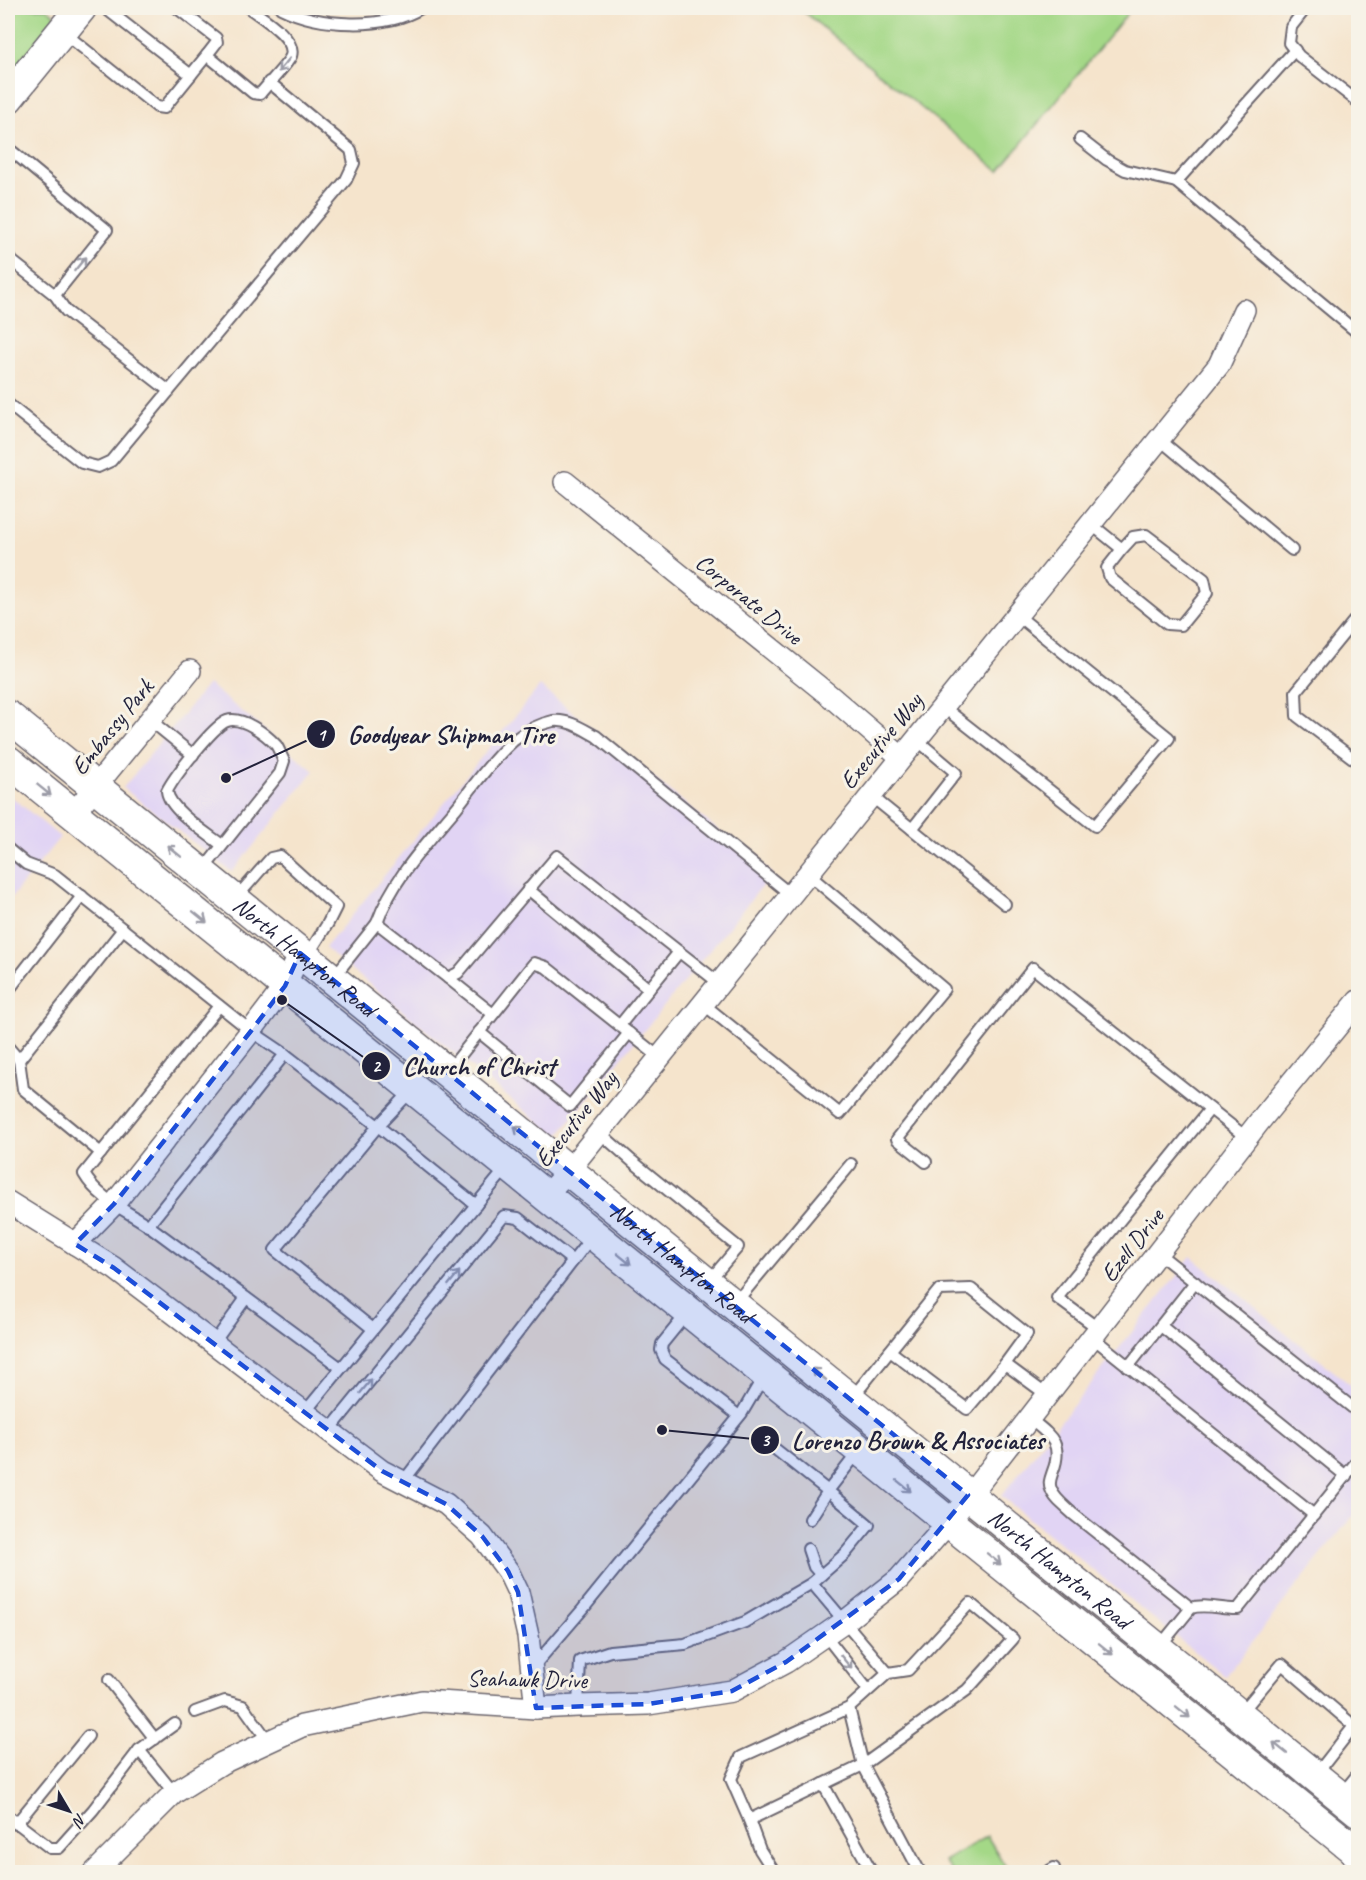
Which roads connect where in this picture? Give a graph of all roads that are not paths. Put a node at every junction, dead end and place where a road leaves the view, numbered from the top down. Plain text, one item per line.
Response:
1 (81, 8) edge
2 (105, 8) edge
3 (177, 8) edge
4 (249, 8) edge
5 (281, 8) edge
6 (421, 8) edge
7 (1306, 8) edge
8 (62, 31) junction
9 (1295, 50) junction
10 (207, 55) junction
11 (191, 75) junction
12 (269, 82) junction
13 (8, 98) edge
14 (1359, 102) edge
15 (1080, 139) dead end
16 (10, 154) edge
17 (1176, 183) junction
18 (8, 258) edge
19 (55, 295) junction
20 (1244, 310) dead end
21 (1359, 333) edge
22 (169, 391) junction
23 (8, 404) edge
24 (1159, 439) junction
25 (565, 482) dead end
26 (1091, 524) junction
27 (1122, 549) junction
28 (1292, 550) dead end
29 (1017, 615) junction
30 (1359, 616) edge
31 (190, 672) dead end
32 (942, 706) junction
33 (8, 716) edge
34 (150, 720) junction
35 (916, 739) junction
36 (193, 755) junction
37 (901, 757) junction
38 (8, 761) edge
39 (1359, 762) edge
40 (95, 787) junction
41 (870, 795) junction
42 (73, 814) junction
43 (912, 829) junction
44 (222, 846) junction
45 (8, 849) edge
46 (201, 873) junction
47 (807, 873) junction
48 (528, 889) junction
49 (790, 894) junction
50 (82, 896) junction
51 (234, 900) junction
52 (1005, 904) dead end
53 (377, 923) junction
54 (123, 929) junction
55 (679, 952) junction
56 (303, 955) junction
57 (448, 978) junction
58 (332, 979) junction
59 (718, 983) junction
60 (285, 986) junction
61 (649, 989) junction
62 (8, 991) edge
63 (1359, 1001) edge
64 (702, 1003) junction
65 (219, 1006) junction
66 (493, 1014) junction
67 (625, 1029) junction
68 (251, 1031) junction
69 (479, 1032) junction
70 (8, 1047) edge
71 (285, 1054) junction
72 (659, 1057) junction
73 (19, 1060) junction
74 (447, 1072) junction
75 (413, 1089) junction
76 (1210, 1109) junction
77 (378, 1126) junction
78 (599, 1132) junction
79 (1247, 1138) junction
80 (101, 1153) junction
81 (926, 1162) dead end
82 (851, 1164) dead end
83 (508, 1166) junction
84 (568, 1171) junction
85 (545, 1196) junction
86 (8, 1202) edge
87 (114, 1204) junction
88 (476, 1205) junction
89 (148, 1226) junction
90 (593, 1234) junction
91 (75, 1244) junction
92 (1158, 1253) junction
93 (573, 1261) junction
94 (1195, 1282) junction
95 (708, 1283) junction
96 (246, 1298) junction
97 (734, 1305) junction
98 (688, 1311) junction
99 (1161, 1326) junction
100 (373, 1329) junction
101 (1095, 1333) junction
102 (213, 1344) junction
103 (890, 1351) junction
104 (1005, 1364) junction
105 (1128, 1367) junction
106 (341, 1368) junction
107 (766, 1374) junction
108 (1047, 1395) junction
109 (850, 1400) junction
110 (305, 1412) junction
111 (1359, 1412) edge
112 (739, 1416) junction
113 (1029, 1418) junction
114 (329, 1431) junction
115 (760, 1437) dead end
116 (860, 1450) junction
117 (1359, 1461) edge
118 (1346, 1476) junction
119 (402, 1483) junction
120 (828, 1491) junction
121 (968, 1495) junction
122 (1314, 1515) junction
123 (810, 1519) dead end
124 (949, 1522) junction
125 (808, 1549) dead end
126 (816, 1579) junction
127 (1191, 1608) junction
128 (844, 1621) junction
129 (825, 1635) junction
130 (1158, 1648) junction
131 (532, 1669) junction
132 (888, 1673) junction
133 (1137, 1675) junction
134 (110, 1680) dead end
135 (868, 1690) junction
136 (578, 1707) junction
137 (536, 1708) junction
138 (849, 1708) junction
139 (195, 1712) dead end
140 (1240, 1715) junction
141 (175, 1724) dead end
142 (88, 1736) dead end
143 (155, 1739) junction
144 (269, 1742) junction
145 (139, 1750) junction
146 (863, 1765) junction
147 (1315, 1776) junction
148 (824, 1784) junction
149 (174, 1793) junction
150 (1352, 1794) edge
151 (12, 1820) edge
152 (749, 1820) junction
153 (1359, 1853) edge
154 (1359, 1864) edge
155 (95, 1872) edge
156 (774, 1872) edge
157 (872, 1872) edge
158 (920, 1872) edge
159 (1351, 1872) edge

1 - 8 main road
2 - 11 lane
3 - 10 lane
4 -> 12 lane
5 - 6 lane
7 - 9 lane
8 - 11 lane
8 - 13 main road
9 - 14 lane
9 - 17 lane
10 - 11 lane
10 - 12 lane
12 - 22 lane
15 - 17 lane
19 -> 16 lane
17 - 21 lane
18 - 19 lane
19 - 22 lane
20 - 24 street, Executive Way
22 - 23 lane
24 - 26 street, Executive Way
24 - 28 lane
25 - 37 street, Corporate Drive
26 - 27 lane
26 - 29 street, Executive Way
27 - 27 lane
29 - 32 street, Executive Way
29 - 32 lane
30 - 39 lane
31 - 34 street, Embassy Park
32 - 35 street, Executive Way
33 - 40 main road, North Hampton Road
34 - 36 lane
34 - 40 street, Embassy Park
35 - 37 street, Executive Way
35 - 43 lane
36 - 44 lane
36 - 44 lane
37 - 41 street, Executive Way
38 -> 42 main road, North Hampton Road
40 - 42 street, Embassy Park
46 -> 40 main road, North Hampton Road
41 - 43 lane
41 - 47 street, Executive Way
42 -> 60 main road, North Hampton Road
43 - 52 lane
44 - 46 lane
45 - 50 lane
46 - 51 main road, North Hampton Road
47 - 49 street, Executive Way
47 - 64 lane
48 - 55 lane
48 - 57 lane
48 - 61 lane
49 - 53 lane
49 - 59 street, Executive Way
50 - 54 lane
50 - 62 lane
51 - 56 main road, North Hampton Road
51 - 56 lane
53 - 57 lane
53 - 58 lane
54 - 65 lane
54 - 73 lane
55 - 59 lane
55 - 61 lane
56 - 58 main road, North Hampton Road
56 - 60 street
57 - 66 lane
58 - 74 main road, North Hampton Road
59 - 64 street, Executive Way
60 - 68 street
60 - 75 main road, North Hampton Road
61 - 67 lane
63 - 79 street, Ezell Drive
64 - 72 street, Executive Way
65 - 68 lane
65 - 80 lane
66 - 67 lane
66 - 69 lane
67 - 69 lane
67 - 72 lane
68 - 71 lane
68 - 87 street
69 - 74 lane
70 - 73 lane
71 - 77 lane
71 - 89 lane
72 - 78 street, Executive Way
73 - 80 lane
84 -> 74 main road, North Hampton Road
75 - 77 lane
75 - 83 main road, North Hampton Road
76 - 79 lane
76 - 81 lane
76 - 101 lane
77 - 88 lane
77 - 100 lane
78 - 84 street, Executive Way
78 - 95 lane
79 - 92 street, Ezell Drive
80 - 87 lane
82 - 97 lane
83 - 85 main road, North Hampton Road
83 - 88 lane
84 - 85 street, Executive Way
84 - 95 main road, North Hampton Road
85 - 90 main road, North Hampton Road
86 - 91 street
87 - 89 lane
87 - 91 street
88 - 100 lane
89 - 96 lane
90 - 93 lane
90 -> 98 main road, North Hampton Road
91 - 102 street
92 - 94 lane
92 - 101 street, Ezell Drive
114 -> 93 lane
93 - 119 lane
94 - 99 lane
94 - 111 lane
95 - 97 main road, North Hampton Road
96 - 102 lane
96 - 106 lane
109 -> 97 main road, North Hampton Road
98 - 107 main road, North Hampton Road
98 - 112 lane
99 - 105 lane
99 - 118 lane
100 - 106 lane
101 - 105 lane
101 - 108 street, Ezell Drive
102 - 110 street
103 - 104 lane
103 - 104 lane
103 - 109 lane
104 - 108 lane
105 - 122 lane
106 - 110 lane
107 - 112 lane
107 - 116 main road, North Hampton Road
108 - 113 street, Ezell Drive
109 - 121 main road, North Hampton Road
110 - 114 street
112 - 131 lane
113 - 121 street, Ezell Drive
113 - 127 lane
114 - 119 street
115 - 120 lane
116 - 120 lane
116 -> 124 main road, North Hampton Road
117 - 118 lane
118 - 122 lane
119 - 131 street
120 - 123 lane
120 - 126 lane
121 - 124 street, Ezell Drive
121 - 130 main road, North Hampton Road
122 - 127 lane
124 - 128 street, Seahawk Drive
124 -> 133 main road, North Hampton Road
125 - 126 lane
126 - 128 lane
126 - 136 lane
127 - 130 lane
128 - 129 street, Seahawk Drive
128 - 132 lane
129 -> 135 lane
129 - 136 street, Seahawk Drive
130 - 133 main road
130 - 140 main road, North Hampton Road
131 - 137 street
132 - 135 lane
132 - 146 lane
133 -> 153 main road, North Hampton Road
134 - 143 lane
135 - 138 lane
136 - 137 street, Seahawk Drive
137 - 144 street, Seahawk Drive
138 - 146 lane
138 - 152 lane
139 - 144 lane
147 -> 140 main road, North Hampton Road
140 - 147 lane
141 - 143 lane
142 - 151 lane
143 - 145 lane
144 - 149 street, Seahawk Drive
145 - 149 lane
145 - 151 lane
146 - 148 lane
146 - 158 lane
147 - 150 main road, North Hampton Road
148 - 152 lane
148 - 157 lane
149 - 155 street, Seahawk Drive
152 - 156 lane
154 - 159 lane

